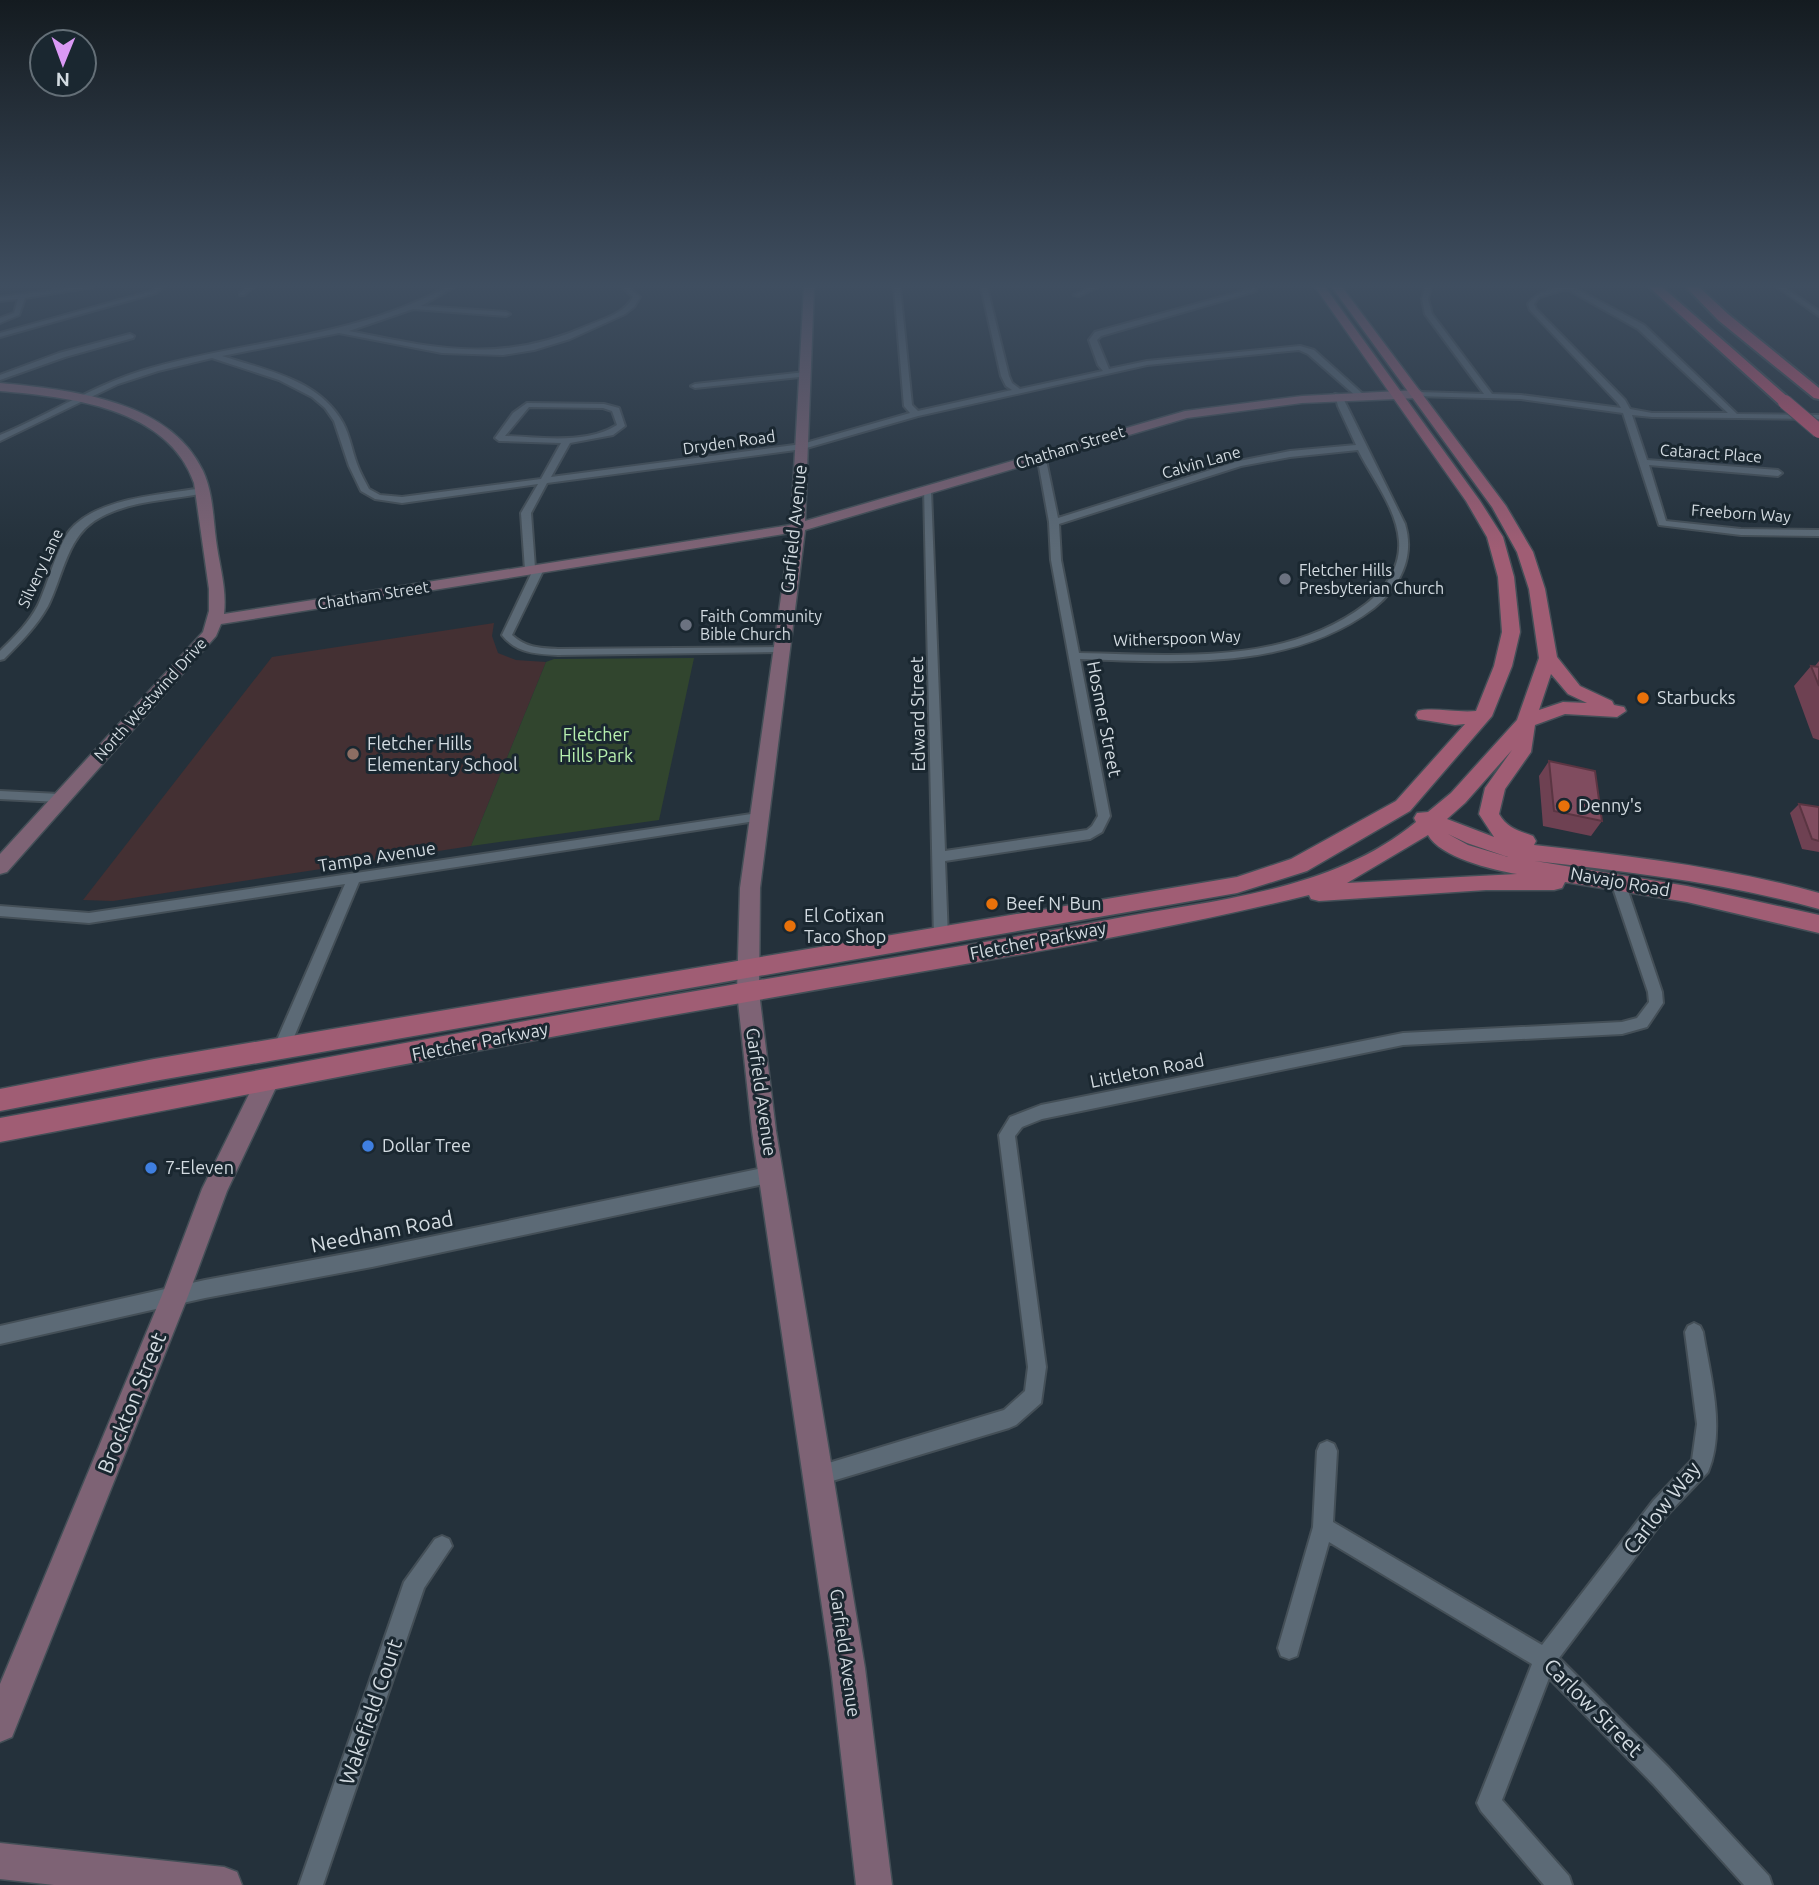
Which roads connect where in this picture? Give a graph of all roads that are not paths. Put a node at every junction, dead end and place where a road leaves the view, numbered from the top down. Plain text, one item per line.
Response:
1 (806, 374) edge
2 (141, 375) edge
3 (268, 375) edge
4 (797, 375) edge
5 (905, 375) edge
6 (1005, 375) edge
7 (1089, 375) edge
8 (1337, 375) edge
9 (1381, 375) edge
10 (1405, 375) edge
11 (1474, 375) edge
12 (1596, 375) edge
13 (1692, 375) edge
14 (1755, 375) edge
15 (1794, 375) edge
16 (695, 386) dead end
17 (0, 387) edge
18 (1018, 391) junction
19 (1419, 394) junction
20 (1360, 395) junction
21 (1395, 395) junction
22 (1489, 395) junction
23 (1819, 395) edge
24 (1338, 396) junction
25 (79, 398) junction
26 (1626, 412) junction
27 (916, 414) junction
28 (1735, 416) junction
29 (1819, 417) edge
30 (1819, 431) edge
31 (0, 438) edge
32 (567, 441) junction
33 (803, 446) junction
34 (1361, 447) junction
35 (1041, 455) junction
36 (1642, 462) junction
37 (1778, 473) dead end
38 (545, 482) junction
39 (927, 490) junction
40 (202, 491) junction
41 (1054, 522) junction
42 (798, 528) junction
43 (1819, 533) edge
44 (534, 570) junction
45 (216, 620) junction
46 (780, 649) junction
47 (1074, 656) junction
48 (0, 657) edge
49 (1548, 658) junction
50 (1425, 715) dead end
51 (1483, 716) junction
52 (1526, 722) junction
53 (0, 795) edge
54 (59, 798) junction
55 (1403, 806) junction
56 (758, 817) junction
57 (1432, 823) junction
58 (940, 858) junction
59 (0, 867) edge
60 (1616, 871) junction
61 (354, 878) junction
62 (1250, 901) junction
63 (1819, 901) edge
64 (0, 911) edge
65 (1819, 924) edge
66 (941, 938) junction
67 (886, 970) junction
68 (748, 980) junction
69 (333, 1040) junction
70 (281, 1049) junction
71 (267, 1081) junction
72 (202, 1093) junction
73 (0, 1100) edge
74 (0, 1130) edge
75 (772, 1174) junction
76 (175, 1296) junction
77 (1694, 1332) dead end
78 (0, 1335) edge
79 (1327, 1451) dead end
80 (819, 1475) junction
81 (1323, 1527) junction
82 (442, 1546) dead end
83 (1289, 1648) dead end
84 (1545, 1659) junction
85 (0, 1726) edge
86 (0, 1861) edge
87 (224, 1885) edge
88 (311, 1885) edge
89 (874, 1885) edge
90 (1560, 1885) edge
91 (1760, 1885) edge

1 - 33 street, Garfield Avenue
2 - 25 street
3 - 38 street, Dryden Road
4 - 16 street
5 - 27 street
6 - 18 street
7 - 18 street, Dryden Road
8 - 20 street, Dryden Road
9 - 21 main road, Fletcher Parkway
10 - 19 main road, Fletcher Parkway
11 - 22 street
12 - 26 street
13 - 28 street
14 - 30 highway, bridge
15 - 23 highway
17 - 25 street, North Westwind Drive
18 - 27 street, Dryden Road
19 - 21 street, Chatham Street
19 - 22 street, Chatham Street
19 - 49 main road, Fletcher Parkway
20 - 21 street, Chatham Street
20 - 24 street, Chatham Street
21 - 51 main road, Fletcher Parkway
22 - 26 street, Chatham Street
24 - 34 street, Witherspoon Way
24 - 35 street, Chatham Street
25 - 31 street
25 - 40 street, North Westwind Drive
26 - 28 street, Chatham Street
26 - 36 street
27 - 33 street, Dryden Road
28 - 29 street, Chatham Street
32 - 32 street
32 - 38 street
33 - 38 street, Dryden Road
33 - 42 street, Garfield Avenue
34 - 41 street, Calvin Lane
34 - 47 street, Witherspoon Way
35 - 39 street, Chatham Street
35 - 41 street, Hosmer Street
36 - 37 street, Cataract Place
36 - 43 street, Freeborn Way
38 - 44 street
39 - 42 street, Chatham Street
39 - 58 street, Edward Street
40 - 45 street, North Westwind Drive
40 - 48 street, Silvery Lane
41 - 47 street, Hosmer Street
42 - 44 street, Chatham Street
42 - 46 street, Garfield Avenue
44 - 45 street, Chatham Street
44 - 46 street
45 - 54 street, North Westwind Drive
46 - 56 street, Garfield Avenue
47 - 58 street, Hosmer Street
49 - 52 main road, Fletcher Parkway
49 - 52 main road
50 - 51 main road
51 - 55 main road, Fletcher Parkway
52 - 57 main road, Fletcher Parkway
52 - 60 main road
53 - 54 street
54 - 59 street, North Westwind Drive
55 - 57 main road, Navajo Road
55 - 66 main road, Fletcher Parkway
56 - 61 street, Tampa Avenue
56 - 68 street, Garfield Avenue
57 - 60 main road, Navajo Road
57 - 62 main road, Fletcher Parkway
58 - 66 street, Edward Street
60 - 62 main road
60 - 63 main road, Navajo Road
60 - 65 main road, Navajo Road
60 - 80 street, Littleton Road
61 - 64 street, Tampa Avenue
61 - 70 street
62 - 67 main road, Fletcher Parkway
66 - 67 main road
66 - 68 main road, Fletcher Parkway
67 - 68 main road, Fletcher Parkway
68 - 69 main road, Fletcher Parkway
68 - 71 main road, Fletcher Parkway
68 - 75 street, Garfield Avenue
69 - 70 main road, Fletcher Parkway
69 - 71 main road
70 - 72 main road
70 - 73 main road, Fletcher Parkway
71 - 72 main road, Fletcher Parkway
71 - 76 street, Brockton Street
72 - 74 main road, Fletcher Parkway
75 - 76 street, Needham Road
75 - 80 street, Garfield Avenue
76 - 78 street, Needham Road
76 - 85 street, Brockton Street
77 - 84 street, Carlow Way
79 - 81 street
80 - 89 street, Garfield Avenue
81 - 83 street
81 - 84 street, Carlow Street
82 - 88 street, Wakefield Court
84 - 90 street, Carlow Way
84 - 91 street, Carlow Street
86 - 87 street

